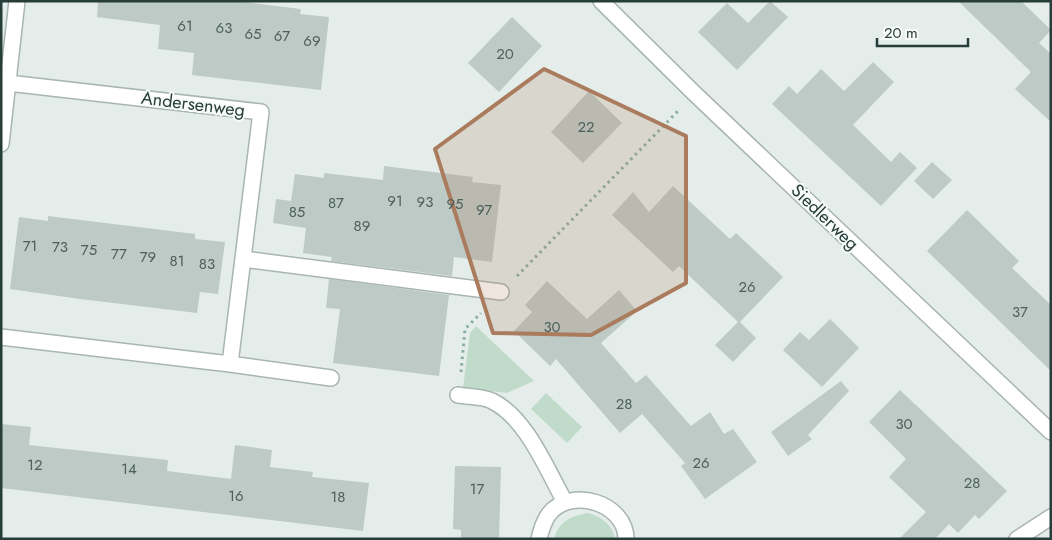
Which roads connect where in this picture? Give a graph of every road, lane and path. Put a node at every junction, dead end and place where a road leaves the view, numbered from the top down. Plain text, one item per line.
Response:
1 (17, 1) edge
2 (601, 1) edge
3 (8, 83) junction
4 (695, 94) junction
5 (1, 144) edge
6 (243, 259) junction
7 (501, 292) junction
8 (1, 337) edge
9 (230, 364) junction
10 (331, 378) dead end
11 (458, 395) joint
12 (1051, 432) edge
13 (565, 502) junction
14 (1051, 517) edge
15 (538, 539) edge
16 (626, 539) edge
17 (1017, 539) edge

1 - 3 street
2 - 4 street, Siedlerweg
3 - 5 street
3 - 6 street, Andersenweg
4 - 7 path
4 - 12 street, Siedlerweg
6 - 7 street
6 - 9 street, Andersenweg
7 - 11 path
8 - 9 street
9 - 10 street
11 - 13 street
13 - 15 street
13 - 16 street
14 - 17 street

